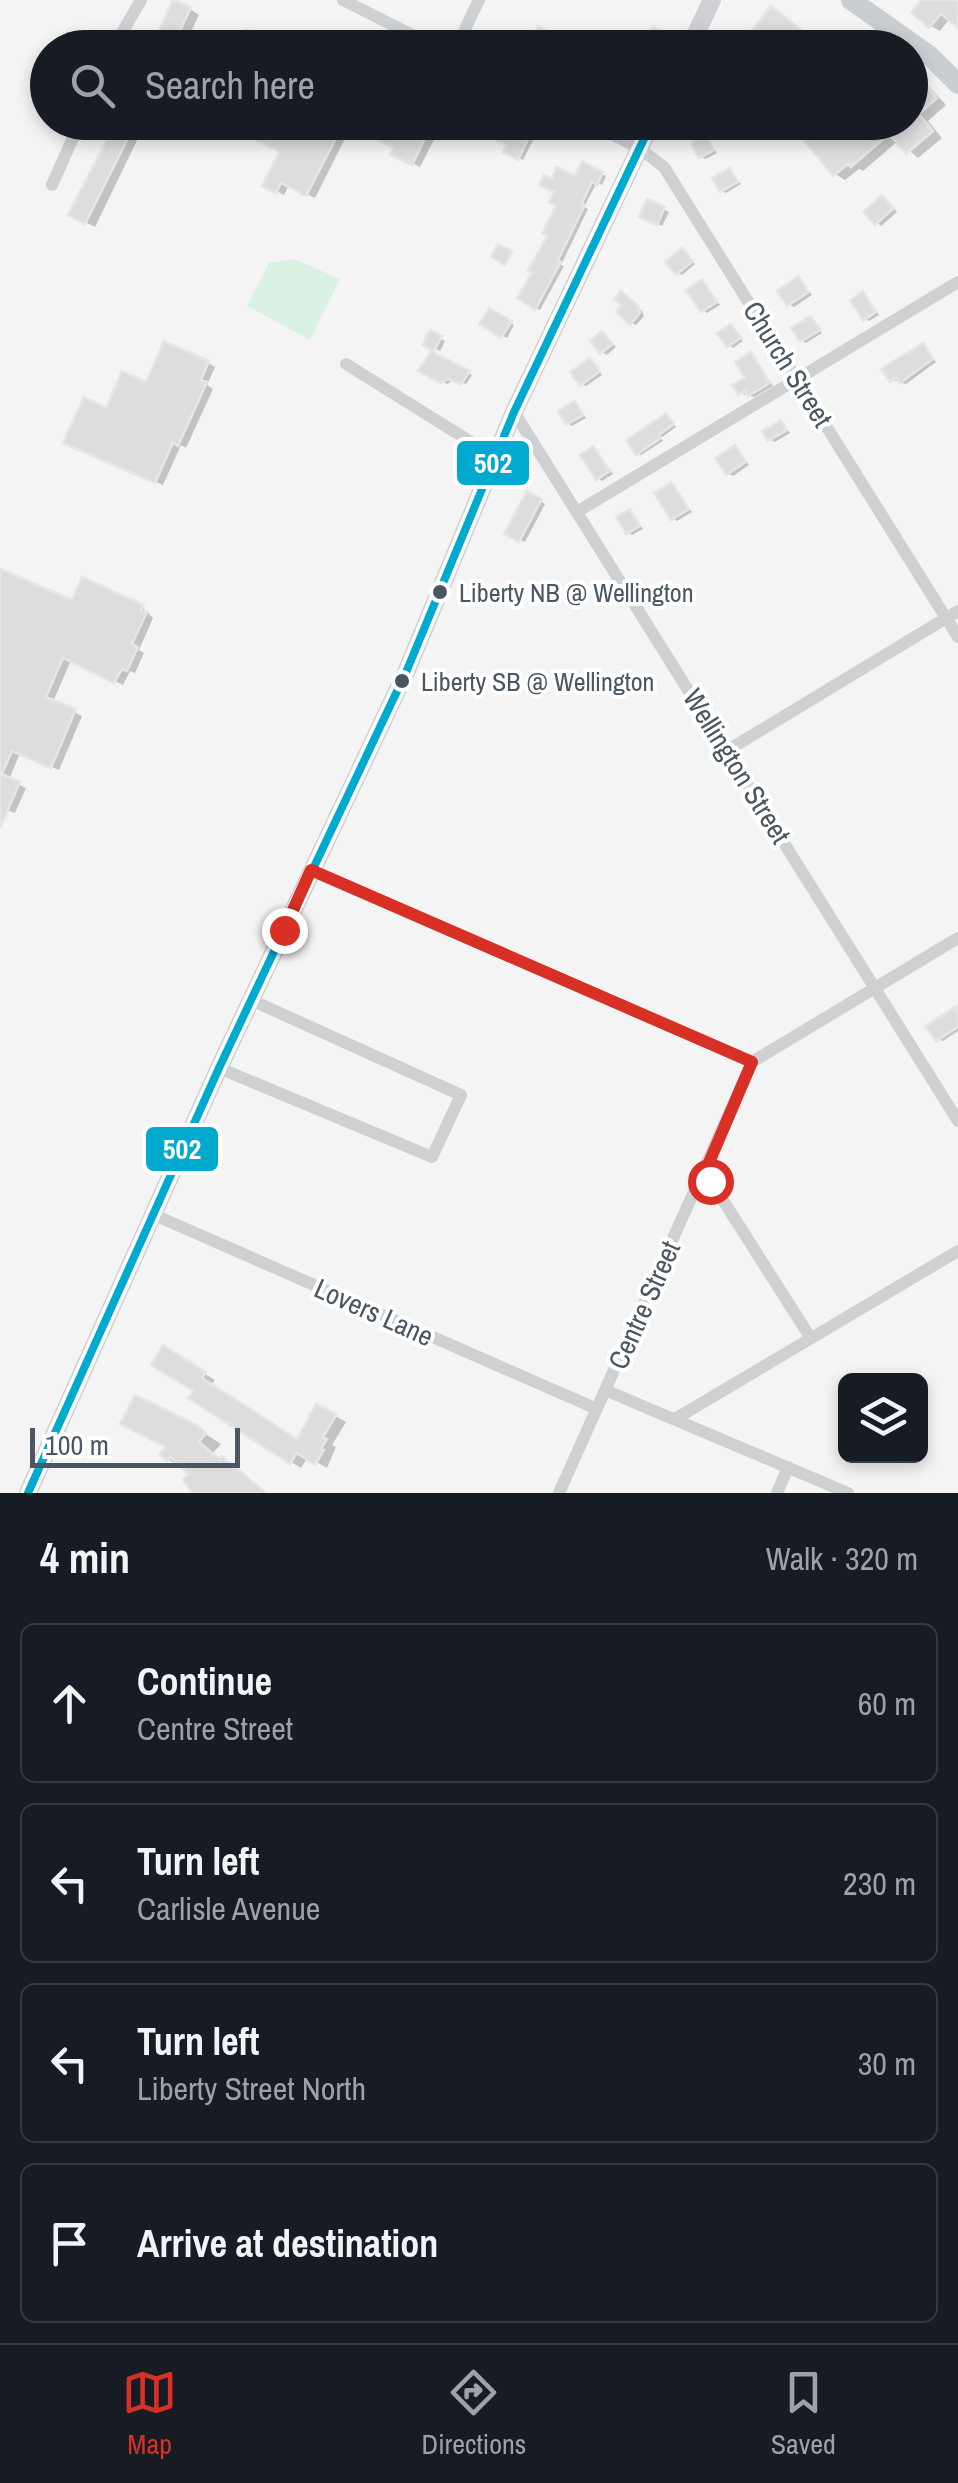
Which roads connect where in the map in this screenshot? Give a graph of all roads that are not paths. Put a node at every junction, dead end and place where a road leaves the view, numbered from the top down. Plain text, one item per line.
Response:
1 (141, 0) edge
2 (343, 0) edge
3 (479, 0) edge
4 (712, 0) edge
5 (851, 0) edge
6 (123, 30) edge
7 (402, 30) edge
8 (465, 30) edge
9 (697, 30) edge
10 (893, 30) edge
11 (928, 55) edge
12 (958, 84) edge
13 (72, 140) edge
14 (623, 140) edge
15 (643, 140) edge
16 (639, 148) junction
17 (52, 185) dead end
18 (958, 282) edge
19 (346, 364) dead end
20 (796, 378) junction
21 (514, 412) junction
22 (494, 457) junction
23 (577, 512) junction
24 (952, 614) edge
25 (958, 637) edge
26 (728, 750) junction
27 (311, 870) junction
28 (958, 938) edge
29 (875, 987) junction
30 (251, 1000) junction
31 (752, 1062) junction
32 (219, 1068) junction
33 (958, 1121) edge
34 (705, 1172) junction
35 (152, 1214) junction
36 (958, 1251) edge
37 (810, 1337) junction
38 (606, 1390) junction
39 (597, 1409) junction
40 (676, 1419) junction
41 (788, 1467) junction
42 (28, 1493) edge
43 (560, 1493) edge
44 (777, 1493) edge
45 (848, 1493) edge

1 - 6 street
2 - 7 street
3 - 8 street
4 - 9 main road
5 - 10 main road
11 - 12 main road
13 - 17 street
14 - 16 street, Church Street
15 - 16 main road
16 - 20 street, Church Street
16 - 21 main road
18 - 20 street
19 - 22 street
20 - 23 street
20 - 24 street, Church Street
21 - 22 main road
21 - 23 street, Wellington Street
22 - 27 main road
23 - 26 street, Wellington Street
24 - 25 street, Church Street
24 - 26 street
26 - 29 street, Wellington Street
27 - 30 main road
27 - 31 street
28 - 29 street
29 - 31 street
29 - 33 street, Wellington Street
30 - 32 main road
30 - 32 street
31 - 34 street, Centre Street
32 - 35 main road
34 - 37 street
34 - 38 street, Centre Street
35 - 39 street, Lovers Lane
35 - 42 main road
36 - 37 street
37 - 40 street
38 - 39 street, Centre Street
38 - 40 street
39 - 43 street, Centre Street
40 - 41 street
41 - 44 street
41 - 45 street

